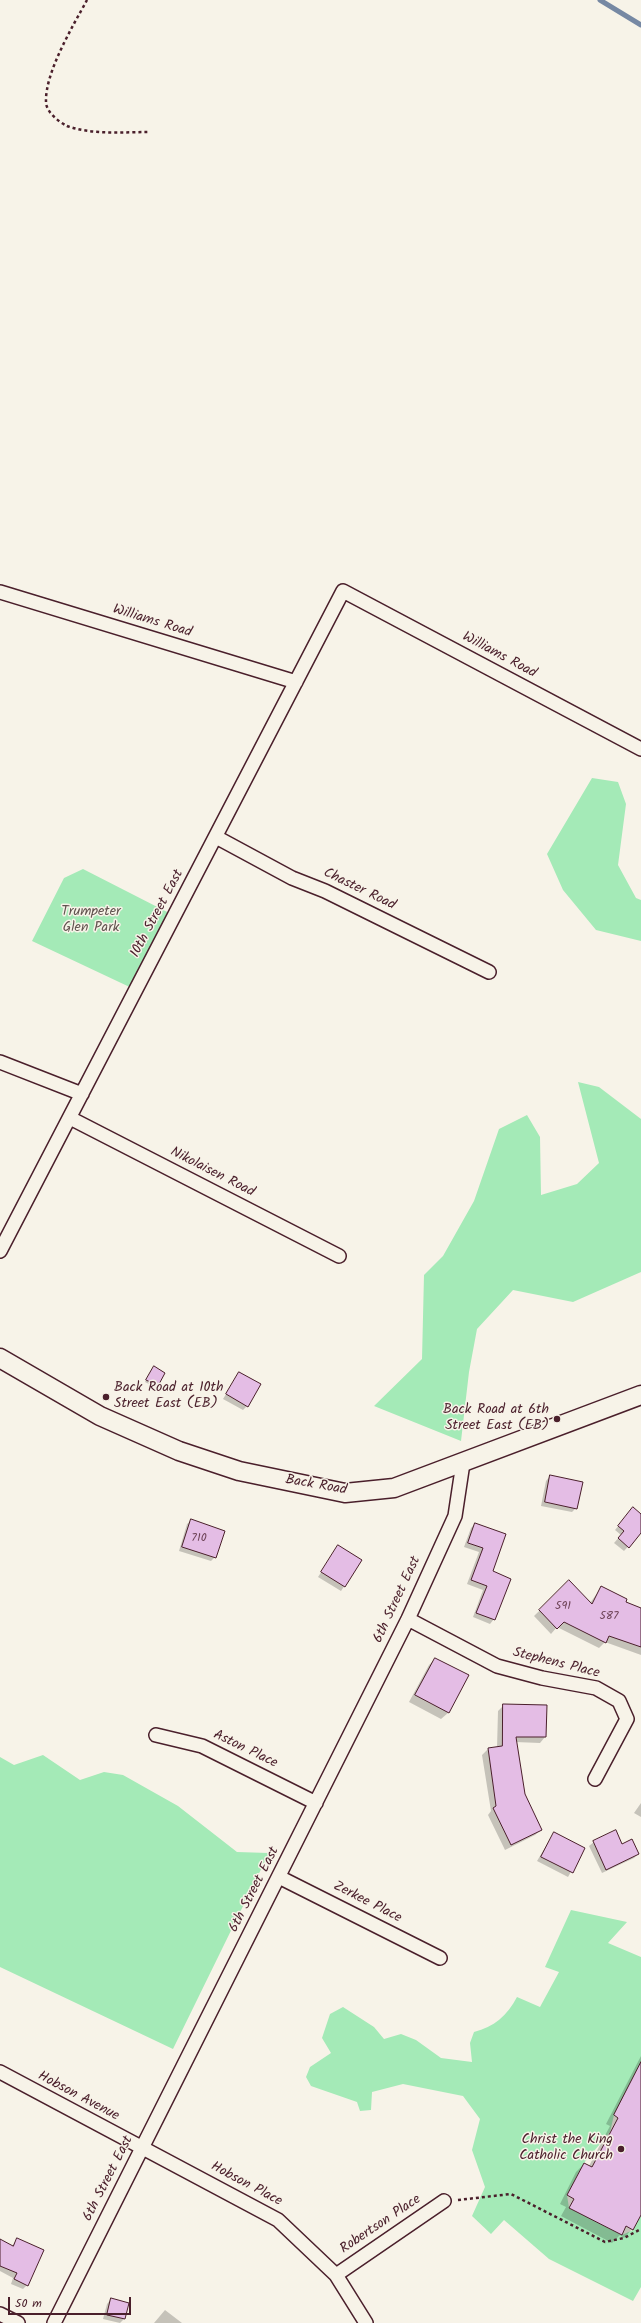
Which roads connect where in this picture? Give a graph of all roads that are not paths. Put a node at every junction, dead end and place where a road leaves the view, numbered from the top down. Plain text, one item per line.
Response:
1 (343, 591) joint
2 (0, 592) edge
3 (296, 682) junction
4 (641, 749) edge
5 (216, 837) junction
6 (489, 972) dead end
7 (0, 1062) edge
8 (82, 1094) junction
9 (70, 1118) junction
10 (0, 1251) edge
11 (339, 1256) dead end
12 (0, 1358) edge
13 (641, 1395) edge
14 (463, 1463) junction
15 (408, 1619) junction
16 (156, 1735) dead end
17 (595, 1779) dead end
18 (316, 1803) junction
19 (279, 1877) junction
20 (440, 1958) dead end
21 (0, 2072) edge
22 (142, 2149) junction
23 (444, 2201) road end
24 (336, 2275) junction
25 (0, 2314) edge
26 (18, 2323) edge
27 (54, 2323) edge
28 (366, 2323) edge

1 - 3 street, 10th Street East
1 - 4 street, Williams Road
2 - 3 street, Williams Road
3 - 5 street, 10th Street East
5 - 6 street, Chaster Road
5 - 8 street, 10th Street East
7 - 8 street
8 - 9 street, 10th Street East
9 - 10 street, 10th Street East
9 - 11 street, Nikolaisen Road
12 - 14 street, Back Road
13 - 14 street, Back Road
14 - 15 street, 6th Street East
15 - 17 street, Stephens Place
15 - 18 street, 6th Street East
16 - 18 street, Aston Place
18 - 19 street, 6th Street East
19 - 20 street, Zerkee Place
19 - 22 street, 6th Street East
21 - 22 street, Hobson Avenue
22 - 24 street, Hobson Place
22 - 27 street, 6th Street East
23 - 24 street, Robertson Place
24 - 28 street, Hobson Place
25 - 26 street

